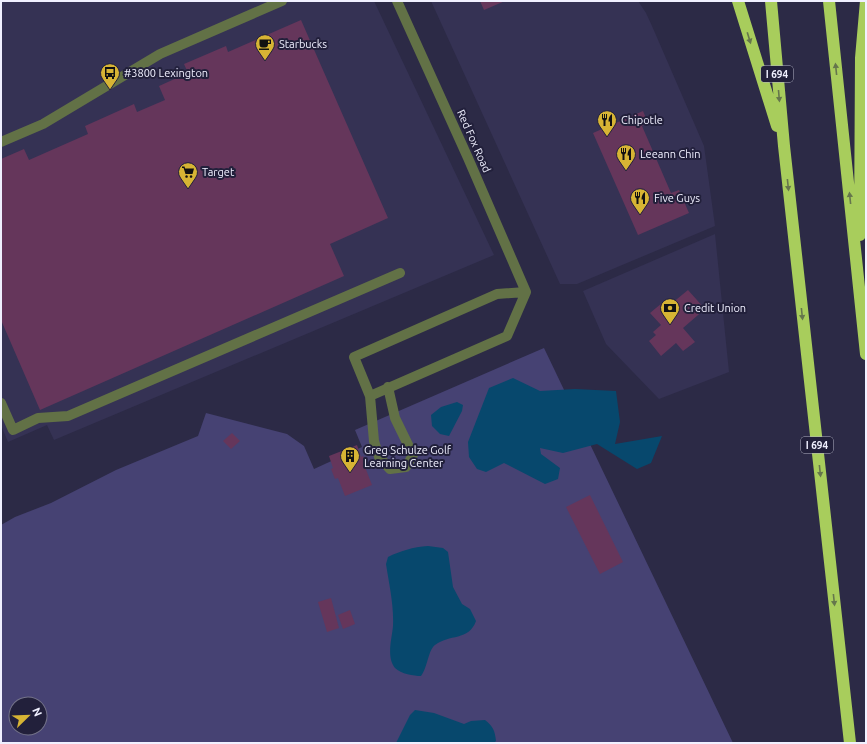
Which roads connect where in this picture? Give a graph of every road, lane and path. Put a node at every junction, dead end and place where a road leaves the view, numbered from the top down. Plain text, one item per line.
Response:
1 (282, 1) edge
2 (397, 1) edge
3 (738, 1) edge
4 (771, 1) edge
5 (829, 1) edge
6 (866, 1) edge
7 (1, 142) edge
8 (784, 146) junction
9 (400, 273) dead end
10 (526, 292) junction
11 (860, 292) junction
12 (866, 354) edge
13 (388, 388) junction
14 (370, 396) junction
15 (1, 403) edge
16 (850, 743) edge

1 - 7 street
2 - 10 street, Red Fox Road
3 -> 8 highway
4 -> 8 highway, I 694
11 -> 5 highway
6 - 11 highway
8 -> 16 highway, I 694
9 - 15 street
10 - 13 street
10 - 14 street
11 - 12 highway
13 - 14 street
13 - 14 street

